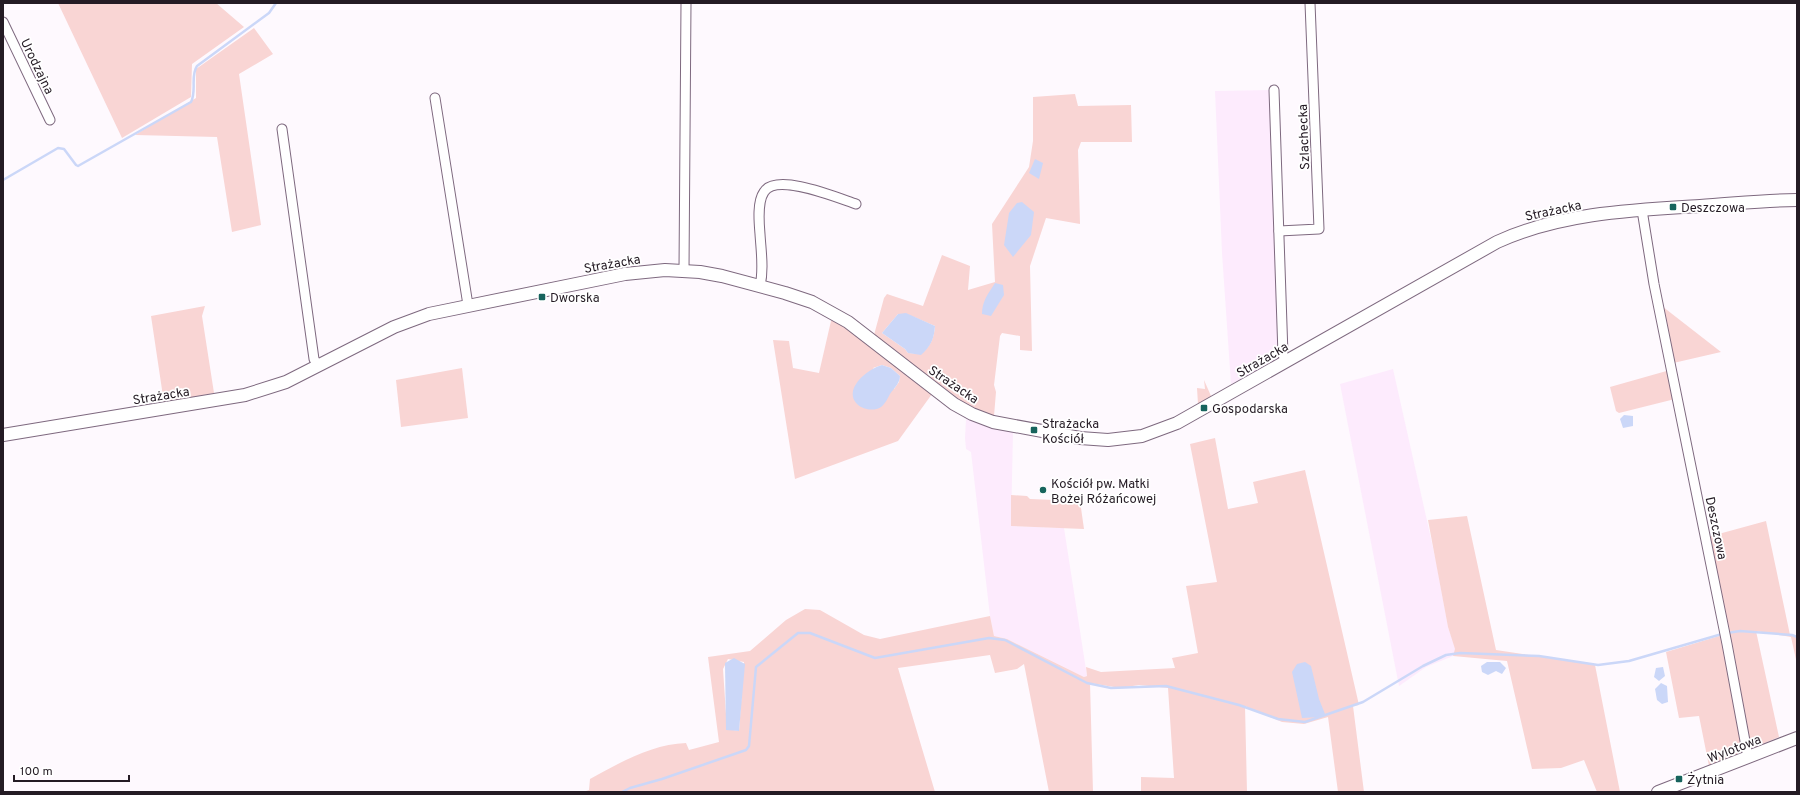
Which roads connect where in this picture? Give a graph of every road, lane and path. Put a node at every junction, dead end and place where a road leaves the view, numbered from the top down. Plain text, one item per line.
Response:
1 (686, 3) edge
2 (1310, 3) edge
3 (3, 22) edge
4 (1274, 90) dead end
5 (435, 98) dead end
6 (50, 120) dead end
7 (282, 129) dead end
8 (1797, 200) edge
9 (856, 204) dead end
10 (1642, 210) junction
11 (1279, 231) junction
12 (684, 270) junction
13 (760, 286) junction
14 (468, 305) junction
15 (1286, 361) junction
16 (318, 366) junction
17 (3, 435) edge
18 (1797, 738) edge
19 (1748, 757) junction
20 (1658, 792) edge

1 - 12 street
2 - 11 street, Szlachecka
3 - 6 street, Urodzajna
4 - 11 street
5 - 14 street
7 - 16 street
8 - 10 street, Strażacka
9 - 13 street
10 - 15 street, Strażacka
10 - 19 street, Deszczowa
11 - 15 street
12 - 13 street, Strażacka
12 - 14 street, Strażacka
13 - 15 street, Strażacka
14 - 16 street, Strażacka
16 - 17 street, Strażacka
18 - 19 street, Wylotowa
19 - 20 street, Wylotowa

